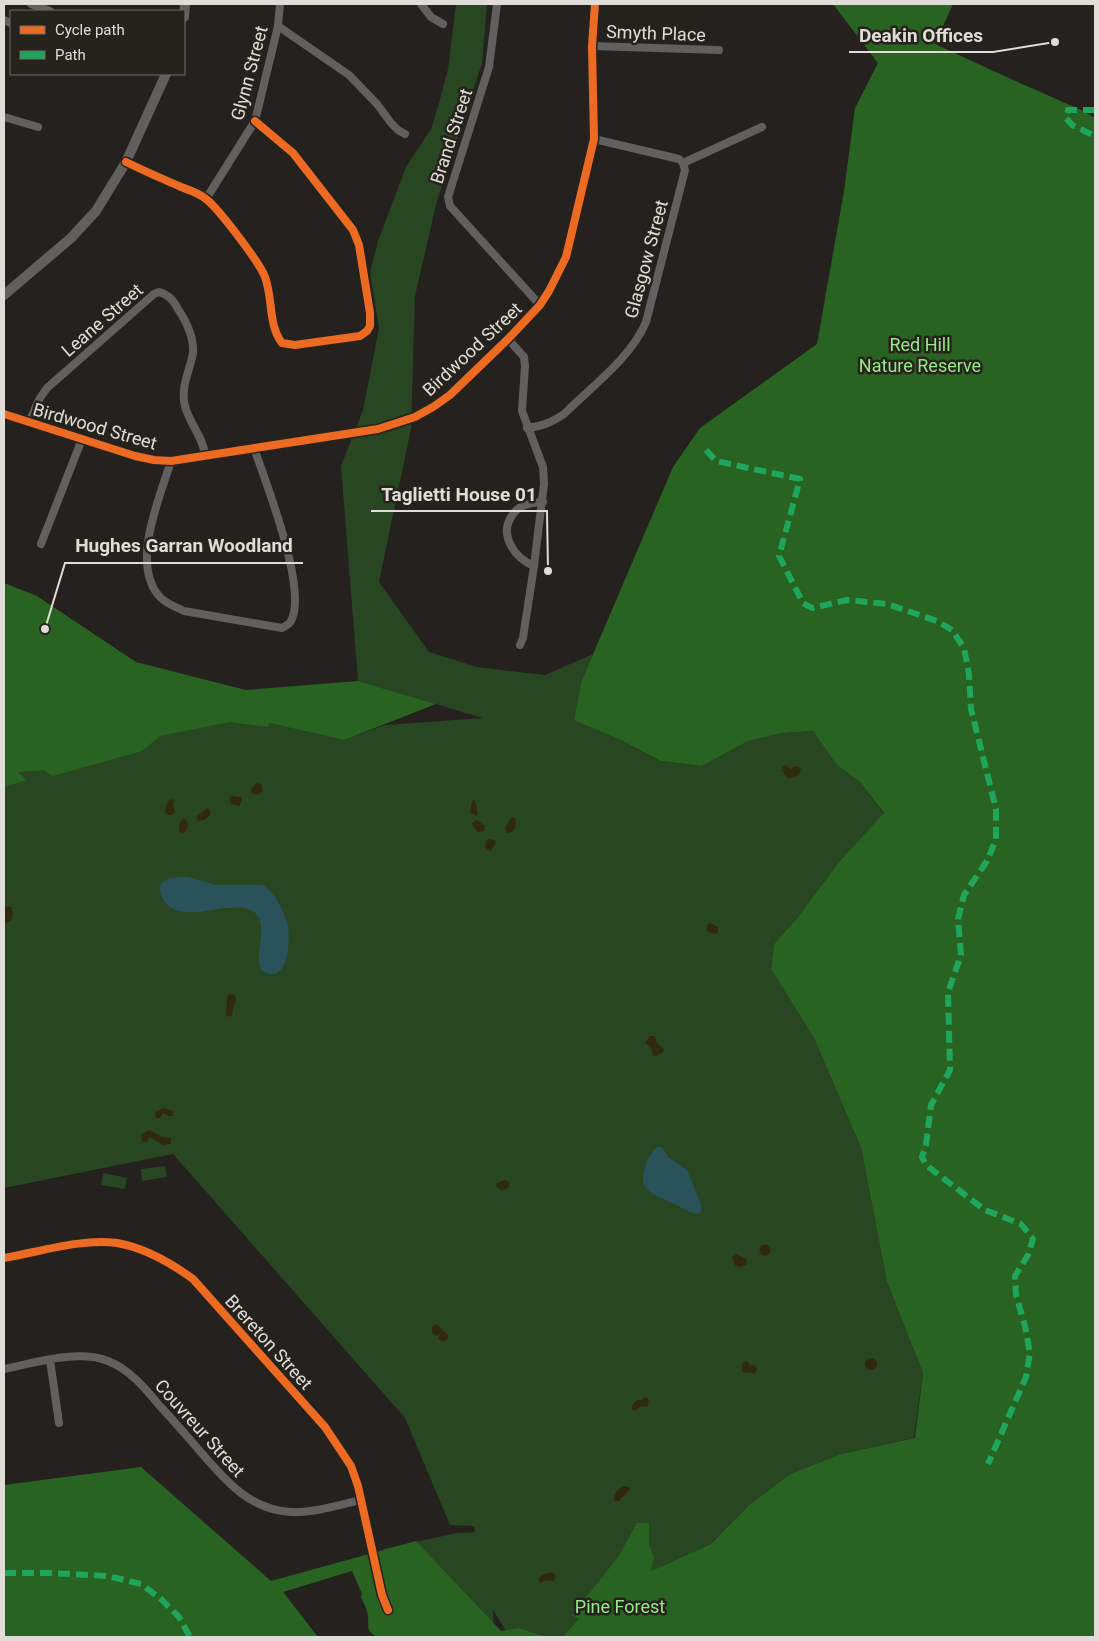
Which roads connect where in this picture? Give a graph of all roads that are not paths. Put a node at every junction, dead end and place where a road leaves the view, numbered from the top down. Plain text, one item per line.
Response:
1 (31, 4) edge
2 (280, 4) edge
3 (421, 4) edge
4 (497, 4) edge
5 (595, 4) edge
6 (47, 10) edge
7 (443, 24) dead end
8 (278, 26) junction
9 (592, 46) junction
10 (719, 50) dead end
11 (166, 75) edge
12 (4, 117) edge
13 (255, 121) junction
14 (38, 127) dead end
15 (762, 127) dead end
16 (405, 134) dead end
17 (594, 140) junction
18 (126, 162) junction
19 (683, 163) junction
20 (206, 199) junction
21 (4, 296) edge
22 (540, 305) junction
23 (508, 339) junction
24 (4, 414) edge
25 (29, 422) junction
26 (527, 428) junction
27 (82, 439) junction
28 (254, 448) junction
29 (205, 456) junction
30 (171, 461) junction
31 (542, 502) junction
32 (40, 544) dead end
33 (534, 566) junction
34 (520, 645) dead end
35 (4, 1258) edge
36 (50, 1360) junction
37 (4, 1369) edge
38 (59, 1423) dead end
39 (362, 1500) junction
40 (388, 1610) dead end

1 - 6 street
2 - 8 street, Glynn Street
3 - 7 street
4 - 22 street, Brand Street
5 - 9 street, Birdwood Street
8 - 13 street, Glynn Street
8 - 16 street
9 - 10 street, Smyth Place
9 - 17 street, Birdwood Street
11 - 18 street
12 - 14 street
13 - 20 street, Glynn Street
13 - 20 street
15 - 19 street
17 - 19 street
17 - 22 street, Birdwood Street
18 - 20 street
18 - 21 street
19 - 26 street, Glasgow Street
22 - 23 street, Birdwood Street
23 - 26 street
23 - 28 street, Birdwood Street
24 - 25 street, Birdwood Street
25 - 27 street, Birdwood Street
25 - 29 street, Leane Street
26 - 31 street
27 - 30 street, Birdwood Street
27 - 32 street
28 - 29 street, Birdwood Street
28 - 30 street
29 - 30 street, Birdwood Street
31 - 33 street
31 - 33 street
33 - 34 street
35 - 39 street, Brereton Street
36 - 37 street, Couvreur Street
36 - 38 street
36 - 39 street, Couvreur Street
39 - 40 street, Brereton Street

